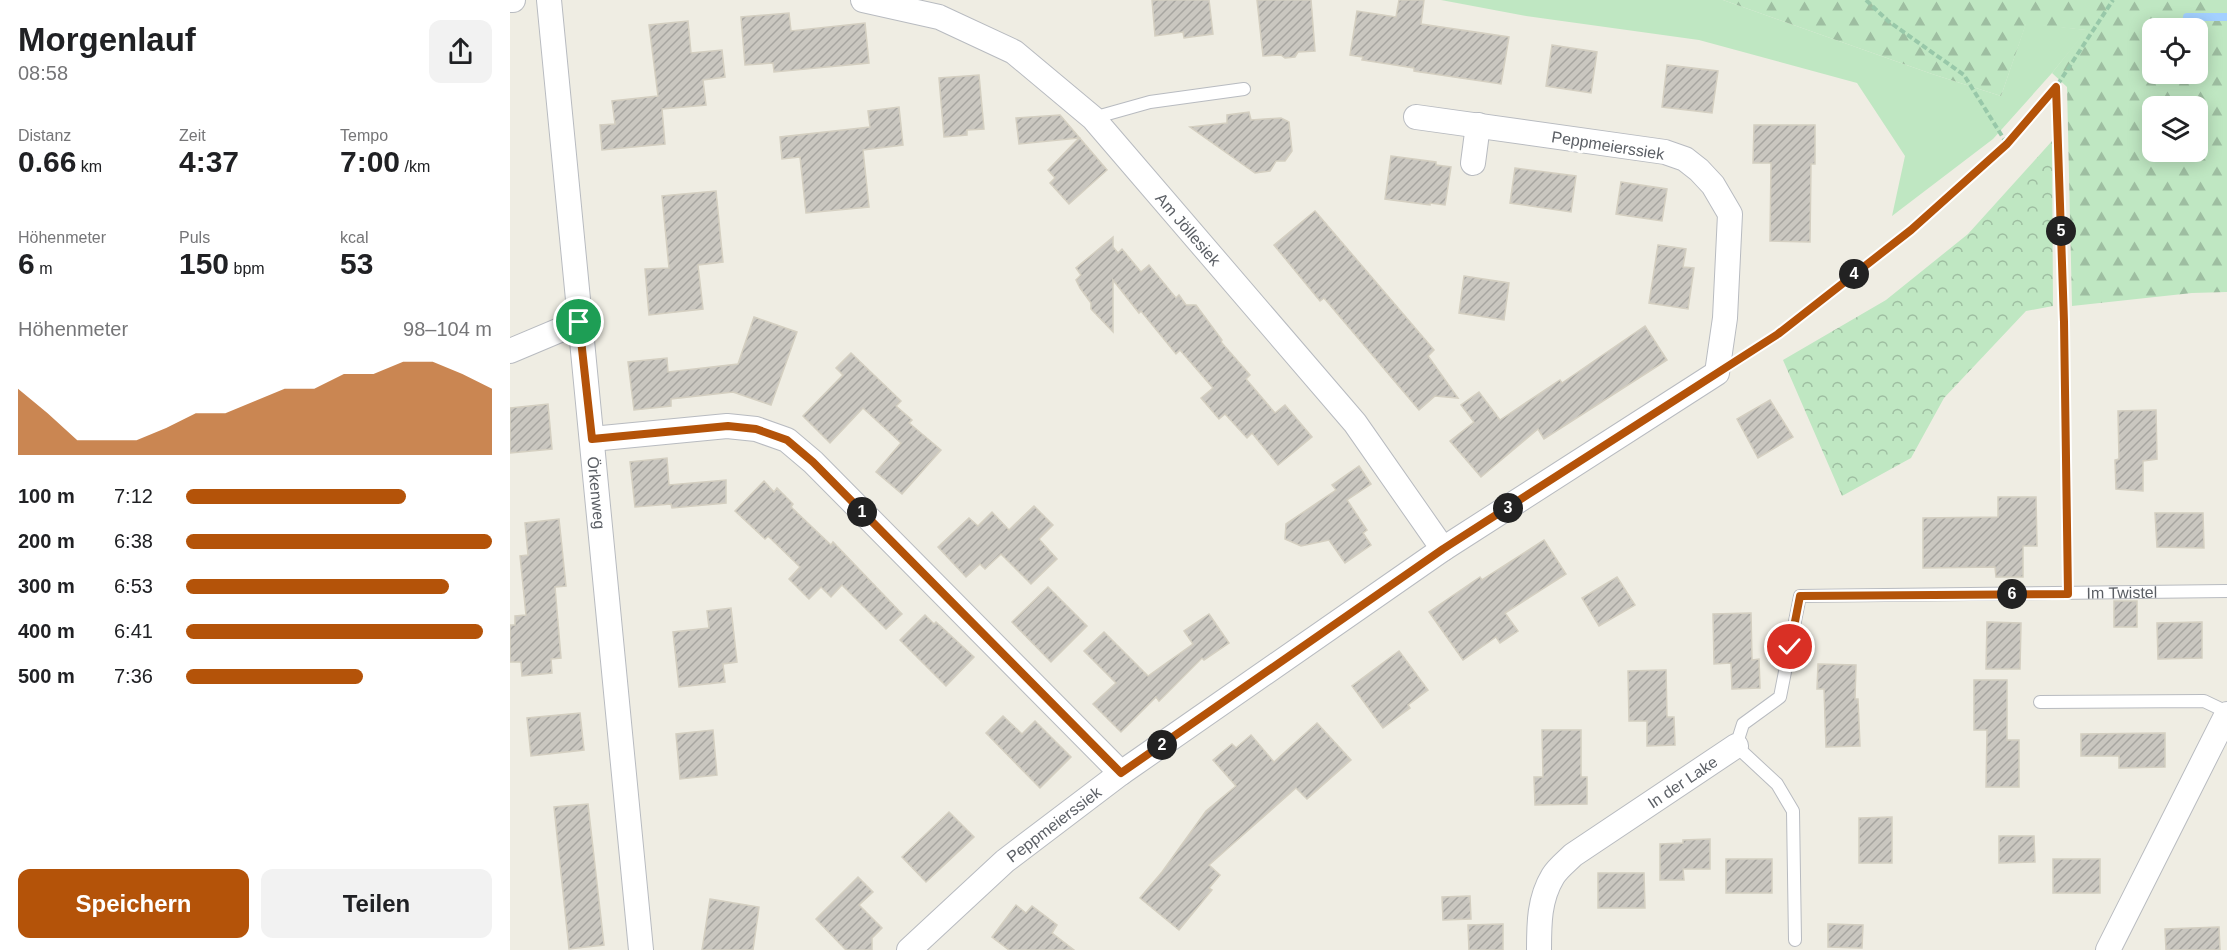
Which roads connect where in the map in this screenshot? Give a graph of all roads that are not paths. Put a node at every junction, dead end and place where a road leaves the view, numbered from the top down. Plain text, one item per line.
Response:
1 (549, 0) edge
2 (863, 0) edge
3 (1244, 89) dead end
4 (1416, 117) dead end
5 (1093, 118) junction
6 (1478, 126) junction
7 (1473, 163) dead end
8 (579, 322) junction
9 (510, 351) edge
10 (592, 439) junction
11 (1443, 549) junction
12 (2227, 591) edge
13 (2040, 702) dead end
14 (2227, 713) edge
15 (1736, 746) junction
16 (1121, 773) junction
17 (1795, 940) dead end
18 (641, 950) edge
19 (909, 950) edge
20 (1539, 950) edge
21 (2108, 950) edge

1 - 8 street, Örkenweg
2 - 5 street, Am Jöllesiek
3 - 5 lane
4 - 6 street, Peppmeierssiek
5 - 11 street, Am Jöllesiek
6 - 7 street
6 - 11 street, Peppmeierssiek
8 - 9 street
8 - 10 street, Örkenweg
10 - 16 street
10 - 18 street, Örkenweg
11 - 16 street, Peppmeierssiek
12 - 15 lane, Im Twistel
13 - 14 lane
14 - 21 street
15 - 17 lane
15 - 20 street, In der Lake
16 - 19 street, Peppmeierssiek

